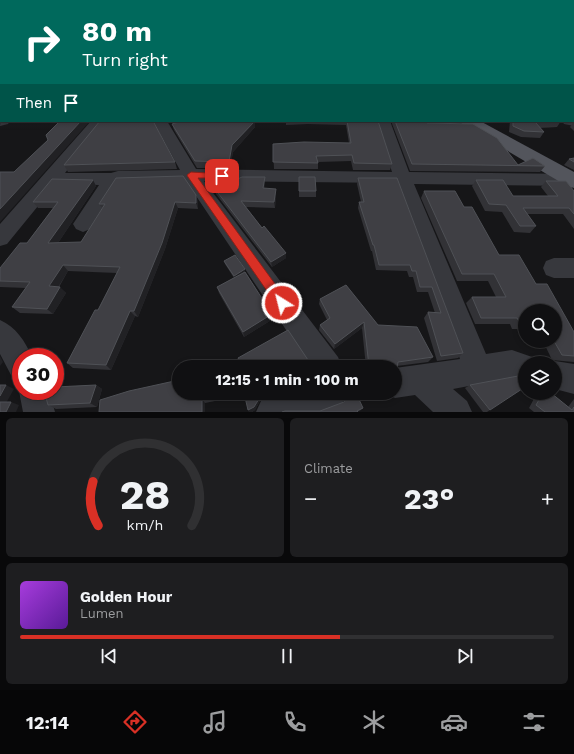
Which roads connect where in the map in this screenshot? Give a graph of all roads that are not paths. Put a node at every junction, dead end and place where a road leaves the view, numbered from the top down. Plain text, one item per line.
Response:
1 (98, 122) edge
2 (383, 122) edge
3 (470, 122) edge
4 (167, 123) edge
5 (191, 175) junction
6 (51, 178) junction
7 (112, 179) junction
8 (403, 179) junction
9 (574, 180) edge
10 (83, 224) dead end
11 (0, 238) edge
12 (0, 334) edge
13 (12, 350) edge
14 (323, 360) edge
15 (518, 366) edge
16 (478, 369) junction
17 (562, 376) edge
18 (574, 379) edge
19 (408, 382) edge
20 (36, 400) edge
21 (309, 400) edge
22 (39, 412) edge
23 (272, 412) edge
24 (456, 412) edge

1 - 6 street
2 - 8 street
3 - 9 main road
4 - 5 street
5 - 7 street
5 - 8 street
5 - 14 street
6 - 7 street
6 - 11 street
7 - 10 street
8 - 9 street
8 - 16 street
12 - 13 street
15 - 16 street
16 - 19 street
17 - 18 street
19 - 24 street
20 - 22 street
21 - 23 street

